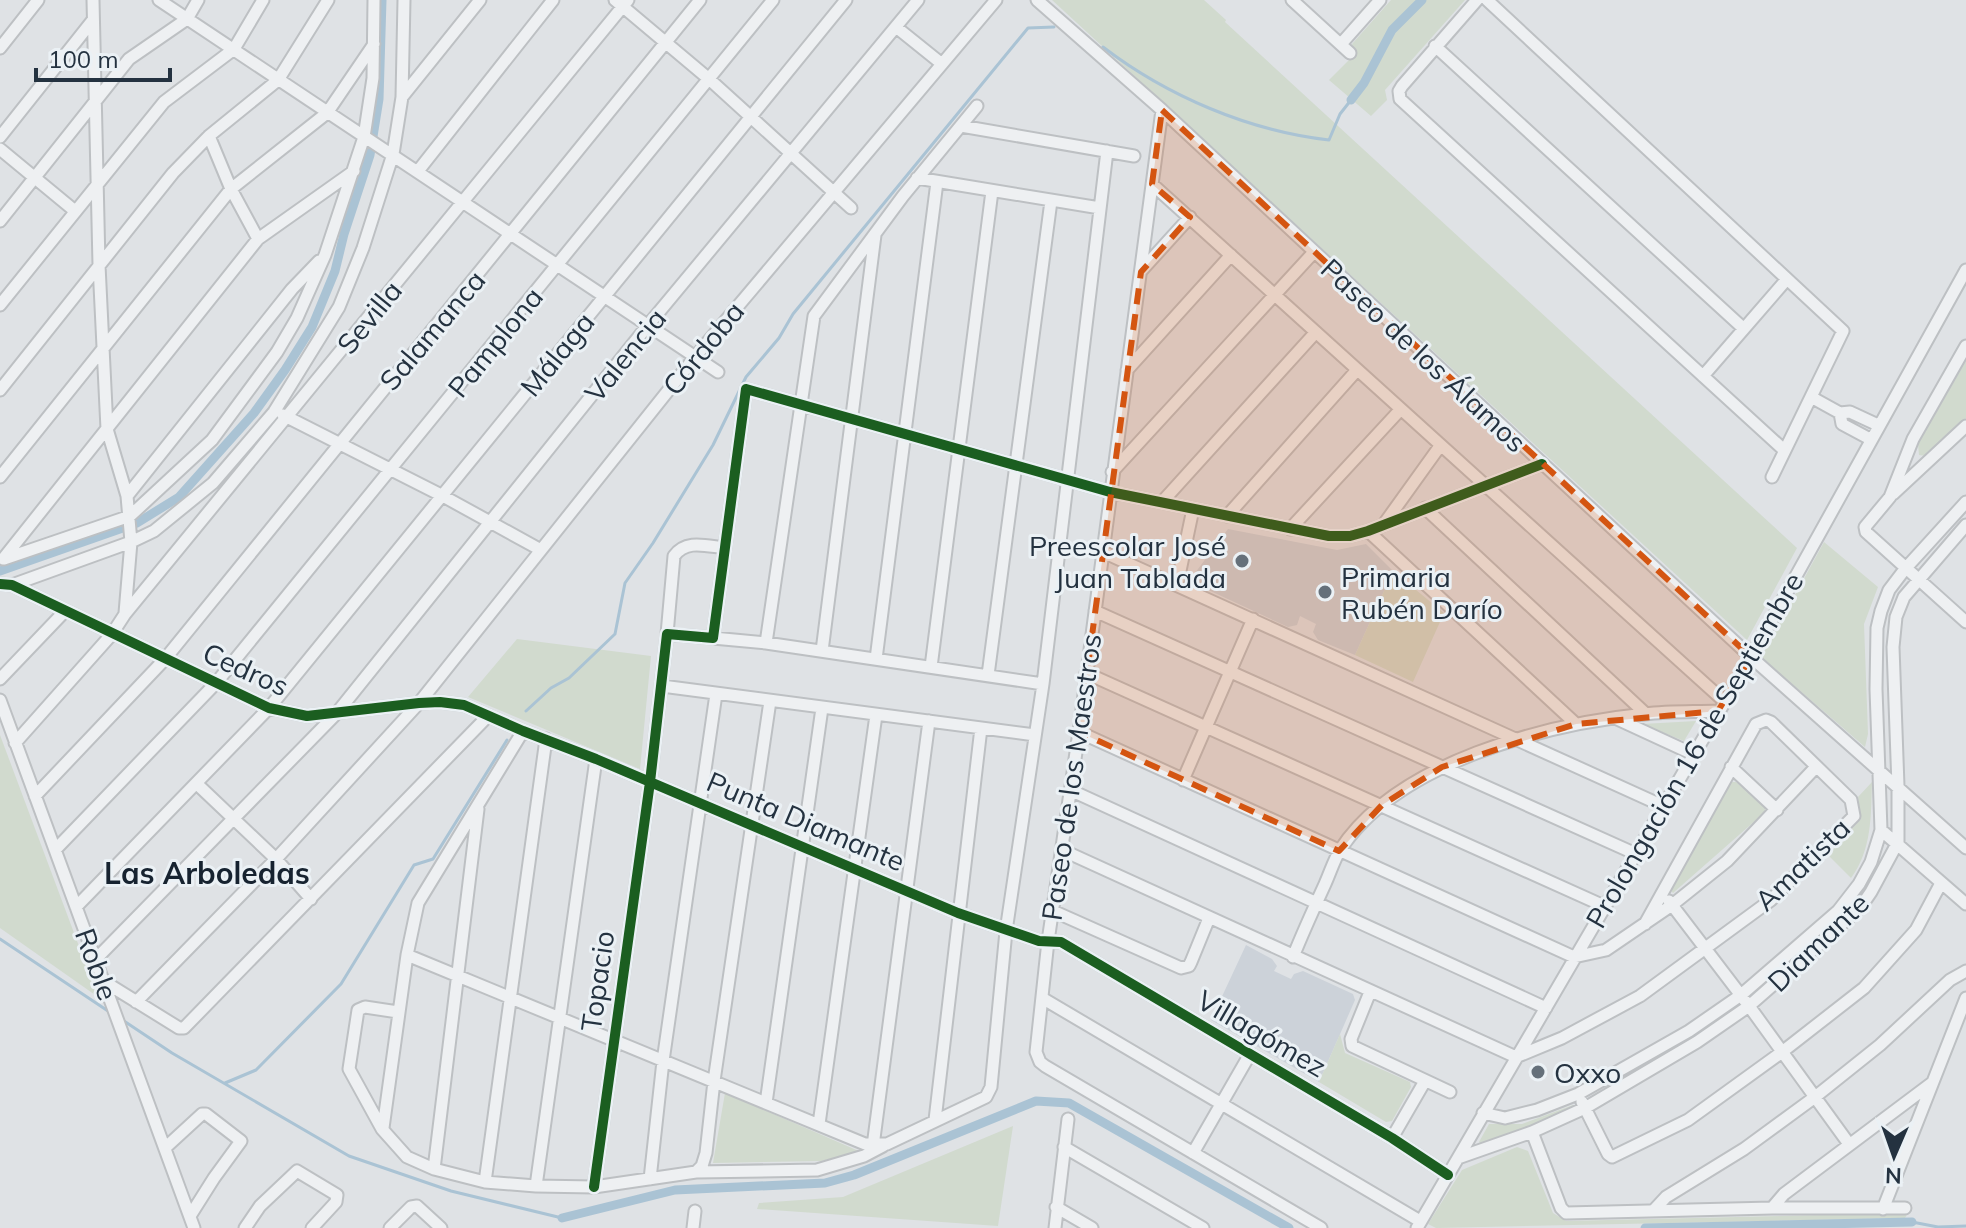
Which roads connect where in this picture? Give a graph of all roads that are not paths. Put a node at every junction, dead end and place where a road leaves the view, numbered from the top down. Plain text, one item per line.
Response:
1 (38, 0) edge
2 (93, 0) edge
3 (159, 0) edge
4 (198, 0) edge
5 (263, 0) edge
6 (328, 0) edge
7 (374, 0) edge
8 (404, 0) edge
9 (480, 0) edge
10 (553, 0) edge
11 (700, 0) edge
12 (773, 0) edge
13 (846, 0) edge
14 (918, 0) edge
15 (996, 0) edge
16 (1037, 0) edge
17 (1292, 0) edge
18 (1380, 0) edge
19 (1477, 0) edge
20 (1487, 0) edge
21 (622, 2) edge
22 (187, 19) junction
23 (93, 20) junction
24 (896, 27) junction
25 (375, 42) junction
26 (665, 43) junction
27 (1435, 46) junction
28 (0, 48) edge
29 (234, 49) junction
30 (942, 64) junction
31 (709, 79) junction
32 (278, 80) junction
33 (402, 97) junction
34 (97, 100) junction
35 (977, 106) dead end
36 (1162, 110) junction
37 (327, 113) junction
38 (750, 116) junction
39 (961, 126) junction
40 (209, 136) junction
41 (0, 137) edge
42 (367, 139) junction
43 (0, 149) edge
44 (1107, 151) junction
45 (389, 152) junction
46 (791, 153) junction
47 (1134, 156) dead end
48 (354, 170) junction
49 (418, 171) junction
50 (35, 178) junction
51 (917, 178) junction
52 (937, 182) junction
53 (1152, 184) junction
54 (98, 186) junction
55 (231, 189) junction
56 (992, 191) junction
57 (834, 192) junction
58 (1051, 201) junction
59 (464, 202) junction
60 (851, 208) dead end
61 (1100, 208) junction
62 (75, 211) junction
63 (1190, 217) junction
64 (0, 221) edge
65 (876, 232) junction
66 (511, 235) junction
67 (258, 239) junction
68 (1314, 252) junction
69 (325, 255) junction
70 (1231, 255) junction
71 (99, 265) junction
72 (557, 266) junction
73 (1966, 270) edge
74 (1141, 272) junction
75 (1787, 279) junction
76 (604, 295) junction
77 (1274, 295) junction
78 (0, 305) edge
79 (649, 324) junction
80 (1743, 328) junction
81 (1316, 332) junction
82 (1966, 346) edge
83 (102, 350) junction
84 (695, 357) junction
85 (1127, 370) junction
86 (1357, 370) junction
87 (718, 372) dead end
88 (1703, 376) junction
89 (0, 390) edge
90 (1811, 397) junction
91 (799, 405) junction
92 (1400, 410) junction
93 (274, 412) junction
94 (1840, 413) junction
95 (288, 417) junction
96 (852, 420) junction
97 (1878, 425) junction
98 (1966, 426) edge
99 (107, 429) junction
100 (903, 434) junction
101 (1870, 439) junction
102 (339, 442) junction
103 (1440, 446) junction
104 (960, 448) junction
105 (1784, 450) junction
106 (1542, 464) junction
107 (1016, 465) junction
108 (391, 470) junction
109 (1112, 472) junction
110 (0, 477) edge
111 (1772, 477) dead end
112 (1068, 481) junction
113 (1482, 485) junction
114 (1110, 492) junction
115 (441, 495) junction
116 (127, 496) junction
117 (1890, 497) junction
118 (1162, 502) junction
119 (1966, 502) edge
120 (1425, 508) junction
121 (1193, 509) junction
122 (1227, 516) junction
123 (490, 524) junction
124 (1383, 525) junction
125 (1966, 525) edge
126 (131, 529) junction
127 (1290, 529) junction
128 (1368, 531) junction
129 (725, 548) junction
130 (541, 550) junction
131 (1103, 552) junction
132 (2, 560) edge
133 (1905, 569) junction
134 (1917, 579) junction
135 (6, 584) edge
136 (1177, 585) junction
137 (65, 611) junction
138 (1095, 611) junction
139 (125, 614) junction
140 (1964, 615) edge
141 (1253, 619) junction
142 (112, 634) junction
143 (667, 634) junction
144 (713, 638) junction
145 (766, 643) junction
146 (822, 651) junction
147 (1751, 657) junction
148 (165, 659) junction
149 (876, 659) junction
150 (931, 667) junction
151 (1230, 671) junction
152 (1086, 673) junction
153 (988, 675) junction
154 (0, 679) edge
155 (216, 683) junction
156 (1043, 684) junction
157 (662, 686) junction
158 (1876, 689) junction
159 (1894, 689) junction
160 (716, 694) junction
161 (0, 700) edge
162 (770, 701) junction
163 (419, 703) junction
164 (1721, 706) junction
165 (269, 708) junction
166 (822, 708) junction
167 (336, 714) junction
168 (1646, 714) junction
169 (876, 715) junction
170 (488, 716) junction
171 (1614, 718) junction
172 (929, 721) junction
173 (1576, 724) junction
174 (1206, 726) junction
175 (981, 728) junction
176 (523, 731) junction
177 (1079, 732) junction
178 (1035, 735) junction
179 (546, 739) junction
180 (1519, 740) junction
181 (15, 743) junction
182 (1693, 754) junction
183 (596, 759) junction
184 (1442, 767) junction
185 (1731, 767) junction
186 (1815, 768) junction
187 (1880, 770) junction
188 (1183, 780) junction
189 (650, 782) junction
190 (197, 784) junction
191 (1898, 786) junction
192 (1070, 790) junction
193 (35, 796) junction
194 (699, 802) junction
195 (478, 804) junction
196 (1382, 805) junction
197 (1663, 806) junction
198 (1777, 810) junction
199 (234, 819) junction
200 (752, 824) junction
201 (1881, 830) junction
202 (1898, 842) junction
203 (804, 847) junction
204 (1966, 848) edge
205 (55, 850) junction
206 (1062, 850) junction
207 (1339, 851) junction
208 (1636, 854) junction
209 (276, 859) junction
210 (854, 868) junction
211 (1941, 883) junction
212 (907, 890) junction
213 (1660, 892) junction
214 (311, 899) junction
215 (1317, 902) junction
216 (1966, 904) edge
217 (1672, 905) junction
218 (1604, 906) junction
219 (76, 907) junction
220 (1053, 911) junction
221 (958, 913) junction
222 (1209, 918) junction
223 (1645, 924) junction
224 (1006, 931) junction
225 (1048, 941) junction
226 (1705, 949) junction
227 (407, 955) junction
228 (1293, 957) junction
229 (1574, 957) junction
230 (95, 960) junction
231 (1966, 971) edge
232 (458, 977) junction
233 (103, 981) junction
234 (1370, 992) junction
235 (1741, 995) junction
236 (509, 997) junction
237 (1042, 998) junction
238 (1966, 998) edge
239 (136, 1002) junction
240 (1749, 1006) junction
241 (1546, 1008) junction
242 (398, 1012) junction
243 (561, 1019) junction
244 (613, 1040) junction
245 (1782, 1052) junction
246 (1250, 1054) junction
247 (1516, 1057) junction
248 (663, 1061) junction
249 (714, 1081) junction
250 (1425, 1081) junction
251 (1932, 1083) junction
252 (1450, 1092) dead end
253 (1578, 1094) junction
254 (1815, 1097) junction
255 (766, 1103) junction
256 (1222, 1104) junction
257 (1585, 1108) junction
258 (1483, 1113) junction
259 (1068, 1119) dead end
260 (935, 1120) junction
261 (819, 1124) junction
262 (382, 1129) junction
263 (1532, 1132) junction
264 (1392, 1138) junction
265 (887, 1144) junction
266 (1849, 1144) junction
267 (873, 1146) junction
268 (1064, 1147) junction
269 (165, 1148) junction
270 (1193, 1153) junction
271 (1458, 1158) junction
272 (434, 1169) junction
273 (696, 1172) junction
274 (1448, 1175) junction
275 (650, 1179) junction
276 (485, 1182) junction
277 (536, 1186) junction
278 (594, 1187) junction
279 (1056, 1207) junction
280 (1772, 1208) junction
281 (1905, 1208) dead end
282 (1883, 1209) junction
283 (695, 1211) dead end
284 (1653, 1211) junction
285 (192, 1222) edge
286 (1418, 1224) edge
287 (245, 1228) edge
288 (312, 1228) edge
289 (390, 1228) edge
290 (441, 1228) edge
291 (693, 1228) edge
292 (1055, 1228) edge
293 (1092, 1228) edge
294 (1203, 1228) edge
295 (1321, 1228) edge

1 - 28 street
2 - 23 street
3 - 22 street
4 - 22 street
5 - 29 street
6 - 32 street
7 - 25 street
8 - 33 street
9 - 33 street
10 - 49 street
11 - 26 street, Salamanca
12 - 31 street, Pamplona
13 - 38 street, Málaga
14 - 24 street, Valencia
15 - 30 street, Córdoba
16 - 36 street, Paseo de los Álamos
17 - 18 street
19 - 27 street
20 - 75 street
21 - 26 street
21 - 59 street, Sevilla
22 - 29 street
22 - 34 street
23 - 34 street
23 - 41 street
24 - 30 street
24 - 46 street, Valencia
25 - 37 street
25 - 42 street
26 - 31 street
26 - 66 street, Salamanca
27 - 80 street
27 - 88 street
29 - 32 street
29 - 54 street
30 - 57 street, Córdoba
31 - 38 street
31 - 72 street, Pamplona
32 - 37 street
32 - 40 street
33 - 45 street
34 - 50 street
34 - 54 street
35 - 39 street
36 - 53 street, Paseo de los Maestros
36 - 68 street, Paseo de los Álamos
37 - 42 street
37 - 55 street
38 - 46 street
38 - 76 street, Málaga
39 - 44 street
39 - 51 street
40 - 55 street
40 - 71 street
42 - 45 street
42 - 48 street
43 - 50 street
44 - 47 street
44 - 61 street
45 - 49 street
45 - 93 street
46 - 57 street
46 - 79 street, Valencia
48 - 67 street
48 - 69 street
49 - 59 street
50 - 62 street
50 - 64 street
51 - 52 street
51 - 65 street
52 - 56 street
52 - 100 street
53 - 63 street
53 - 74 street, Paseo de los Maestros
54 - 62 street
54 - 71 street
55 - 67 street
55 - 83 street
56 - 58 street
56 - 104 street
57 - 60 street
57 - 84 street, Córdoba
58 - 61 street
58 - 107 street
59 - 66 street
59 - 95 street, Sevilla
61 - 112 street
62 - 78 street
63 - 70 street
63 - 74 street
65 - 91 street
65 - 96 street
66 - 72 street
66 - 102 street, Salamanca
67 - 99 street
68 - 77 street
68 - 106 street, Paseo de los Álamos
69 - 116 street
69 - 126 street
70 - 77 street
70 - 85 street
71 - 83 street
71 - 89 street
72 - 76 street
72 - 108 street, Pamplona
73 - 97 street, Prolongación 16 de Septiembre
74 - 85 street, Paseo de los Maestros
75 - 80 street
75 - 90 street
76 - 79 street
76 - 115 street, Málaga
77 - 81 street
77 - 109 street
79 - 84 street
79 - 123 street, Valencia
80 - 88 street
81 - 86 street
81 - 118 street
82 - 117 street
83 - 99 street
83 - 110 street
84 - 87 street
84 - 130 street, Córdoba
85 - 109 street, Paseo de los Maestros
86 - 92 street
86 - 122 street
88 - 105 street
90 - 94 street
90 - 105 street
91 - 96 street
91 - 129 street
91 - 145 street
92 - 103 street
92 - 127 street
93 - 95 street
93 - 126 street
94 - 97 street
94 - 101 street
95 - 102 street
95 - 139 street, Sevilla
96 - 100 street
96 - 146 street
97 - 101 street, Prolongación 16 de Septiembre
98 - 117 street
99 - 116 street
99 - 132 street
100 - 104 street
100 - 149 street
101 - 147 street, Prolongación 16 de Septiembre
102 - 108 street
102 - 148 street, Salamanca
103 - 113 street
103 - 124 street, Paseo de los Álamos
104 - 107 street
104 - 150 street
105 - 111 street
106 - 113 street
106 - 147 street, Paseo de los Álamos
107 - 112 street
107 - 153 street
108 - 115 street
108 - 155 street, Pamplona
109 - 114 street, Paseo de los Maestros
112 - 114 street
112 - 156 street
113 - 120 street
113 - 164 street
114 - 118 street
114 - 131 street, Paseo de los Maestros
115 - 123 street
115 - 165 street, Málaga
116 - 126 street
117 - 133 street
118 - 121 street
119 - 133 street, Diamante
120 - 124 street
120 - 168 street
121 - 122 street
121 - 136 street
122 - 127 street
123 - 130 street
123 - 167 street, Valencia
124 - 128 street
125 - 134 street, Diamante
126 - 132 street
126 - 135 street
126 - 139 street
127 - 128 street
128 - 173 street
129 - 143 street, Topacio
129 - 144 street
130 - 163 street, Córdoba
131 - 136 street
131 - 138 street, Paseo de los Maestros
133 - 134 street
133 - 158 street, Diamante
134 - 140 street
134 - 159 street, Diamante
135 - 137 street, Cedros
136 - 141 street
137 - 142 street, Cedros
137 - 154 street
138 - 151 street
138 - 152 street, Paseo de los Maestros
139 - 142 street, Sevilla
141 - 151 street
141 - 180 street
142 - 148 street, Cedros
142 - 181 street, Sevilla
143 - 144 street
143 - 157 street, Topacio
144 - 145 street
145 - 146 street
146 - 149 street
147 - 164 street, Prolongación 16 de Septiembre
147 - 187 street, Paseo de los Álamos
148 - 155 street, Cedros
148 - 193 street, Salamanca
149 - 150 street
150 - 153 street
151 - 174 street
151 - 184 street
152 - 174 street
152 - 177 street, Paseo de los Maestros
153 - 156 street
155 - 165 street, Cedros
155 - 205 street, Pamplona
156 - 178 street
157 - 160 street
157 - 189 street, Topacio
158 - 159 street
158 - 187 street, Diamante
159 - 191 street, Diamante
160 - 162 street
160 - 194 street
161 - 181 street, Roble
162 - 166 street
162 - 200 street
163 - 167 street, Cedros
163 - 170 street, Cedros
163 - 209 street, Córdoba
164 - 168 street
164 - 182 street, Prolongación 16 de Septiembre
165 - 167 street, Cedros
165 - 190 street, Málaga
166 - 169 street
166 - 203 street
167 - 199 street, Valencia
168 - 171 street
169 - 172 street
169 - 210 street
170 - 176 street, Cedros
170 - 214 street
171 - 173 street
171 - 182 street
172 - 175 street
172 - 212 street
173 - 180 street
174 - 188 street
174 - 196 street
175 - 178 street
175 - 221 street
176 - 179 street, Punta Diamante
176 - 195 street
177 - 188 street
177 - 192 street, Paseo de los Maestros
178 - 224 street
179 - 183 street, Punta Diamante
179 - 236 street
180 - 184 street
180 - 197 street
181 - 193 street, Roble
182 - 197 street, Prolongación 16 de Septiembre
183 - 189 street, Punta Diamante
183 - 243 street
184 - 196 street
184 - 208 street
185 - 186 street, Amatista
185 - 198 street
185 - 213 street, Amatista
186 - 198 street
186 - 226 street, Amatista
187 - 191 street, Paseo de los Álamos
187 - 201 street, Diamante
188 - 207 street
189 - 194 street, Punta Diamante
189 - 244 street, Topacio
190 - 199 street
190 - 219 street, Málaga
191 - 202 street, Diamante
191 - 204 street, Paseo de los Álamos
192 - 206 street, Paseo de los Maestros
192 - 215 street
193 - 205 street, Roble
194 - 200 street, Punta Diamante
194 - 248 street
195 - 227 street
195 - 232 street
196 - 207 street
196 - 218 street
197 - 208 street, Prolongación 16 de Septiembre
198 - 217 street
199 - 209 street
199 - 230 street, Valencia
200 - 203 street, Punta Diamante
200 - 249 street
201 - 202 street
201 - 235 street, Diamante
202 - 211 street
202 - 240 street, Diamante
203 - 210 street, Punta Diamante
203 - 255 street
205 - 219 street, Roble
206 - 220 street, Paseo de los Maestros
206 - 222 street
207 - 215 street
207 - 229 street
208 - 218 street, Prolongación 16 de Septiembre
209 - 214 street
209 - 239 street, Córdoba
210 - 212 street, Punta Diamante
210 - 261 street
211 - 216 street
211 - 245 street
212 - 221 street, Punta Diamante
212 - 267 street
213 - 217 street
213 - 223 street, Amatista
214 - 239 street
215 - 228 street
215 - 241 street
217 - 223 street
217 - 226 street
218 - 229 street, Prolongación 16 de Septiembre
219 - 230 street, Roble
220 - 222 street
220 - 225 street, Paseo de los Maestros
221 - 224 street, Punta Diamante
221 - 260 street
222 - 228 street
223 - 229 street
224 - 225 street, Punta Diamante
224 - 260 street
225 - 237 street, Paseo de los Maestros
225 - 246 street, Villagómez
226 - 235 street
226 - 247 street, Amatista
227 - 232 street
227 - 242 street
228 - 234 street
229 - 241 street, Prolongación 16 de Septiembre
230 - 233 street, Roble
231 - 254 street
232 - 236 street
232 - 272 street
233 - 239 street
233 - 269 street, Roble
234 - 247 street
234 - 250 street
235 - 240 street
235 - 253 street, Diamante
236 - 243 street
236 - 276 street
237 - 256 street
237 - 270 street, Paseo de los Maestros
238 - 251 street
240 - 245 street
240 - 257 street, Diamante
241 - 247 street, Prolongación 16 de Septiembre
242 - 262 street
242 - 262 street
243 - 244 street
243 - 277 street
244 - 248 street
244 - 278 street, Topacio
245 - 254 street
245 - 257 street
246 - 256 street
246 - 264 street, Villagómez
247 - 258 street, Prolongación 16 de Septiembre
248 - 249 street
248 - 275 street
249 - 255 street
249 - 273 street
250 - 252 street
250 - 264 street
251 - 266 street
251 - 282 street
253 - 257 street
253 - 258 street, Diamante
254 - 266 street
254 - 284 street
255 - 261 street
256 - 270 street
256 - 286 street
257 - 263 street, Diamante
258 - 271 street, Prolongación 16 de Septiembre
259 - 268 street
260 - 265 street
261 - 267 street
262 - 272 street
263 - 271 street, Diamante
263 - 284 street
264 - 274 street, Villagómez
265 - 267 street
265 - 273 street
266 - 280 street
268 - 279 street
268 - 294 street
269 - 285 street, Roble
269 - 285 street
270 - 295 street
271 - 274 street, Prolongación 16 de Septiembre
272 - 276 street
273 - 275 street
274 - 286 street, Prolongación 16 de Septiembre
275 - 278 street
276 - 277 street
277 - 278 street
279 - 292 street
279 - 293 street
280 - 282 street
280 - 284 street
281 - 282 street
283 - 291 street
287 - 288 street
289 - 290 street

